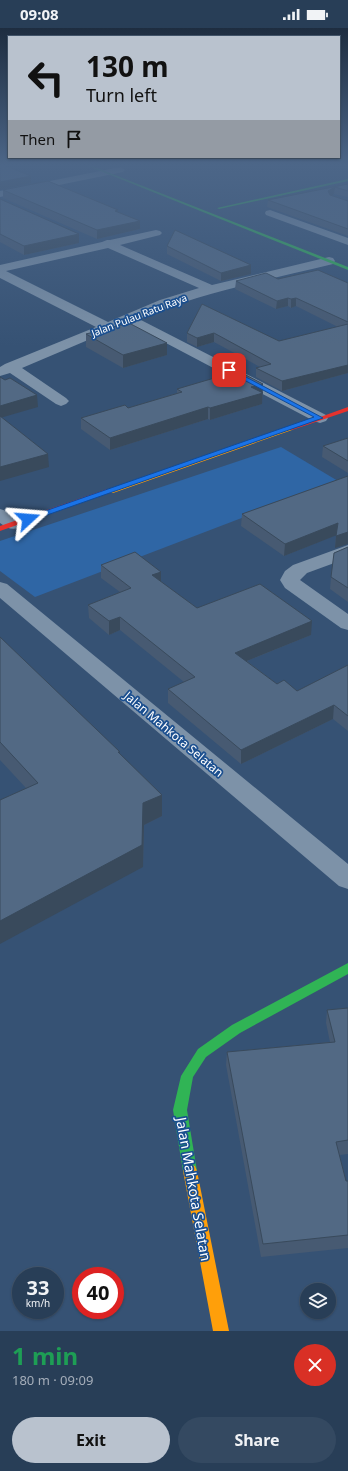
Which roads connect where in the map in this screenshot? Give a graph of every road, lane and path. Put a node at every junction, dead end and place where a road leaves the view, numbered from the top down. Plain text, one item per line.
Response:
1 (238, 225) edge
2 (261, 225) edge
3 (302, 225) edge
4 (156, 233) dead end
5 (84, 239) dead end
6 (304, 241) dead end
7 (348, 242) edge
8 (102, 244) junction
9 (329, 261) junction
10 (0, 269) edge
11 (348, 269) edge
12 (0, 273) edge
13 (211, 289) junction
14 (128, 318) junction
15 (107, 327) junction
16 (5, 369) edge
17 (61, 401) dead end
18 (348, 409) edge
19 (320, 418) junction
20 (4, 522) edge
21 (348, 551) edge
22 (0, 588) edge
23 (348, 624) edge
24 (348, 879) edge
25 (348, 968) edge
26 (221, 1331) edge

1 - 9 street
2 - 6 street
3 - 7 street
4 - 8 street
5 - 8 street
8 - 10 street
8 - 13 street
9 - 11 street
9 - 13 street, Jalan Pulau Ratu Raya
12 - 15 street
13 - 14 street, Jalan Pulau Ratu Raya
14 - 15 street, Jalan Pulau Ratu Raya
14 - 19 street
15 - 16 street, Jalan Pulau Ratu Raya
16 - 17 street
18 - 19 street
19 - 20 street
21 - 23 street
22 - 24 street, Jalan Mahkota Selatan
25 - 26 street, Jalan Mahkota Selatan

